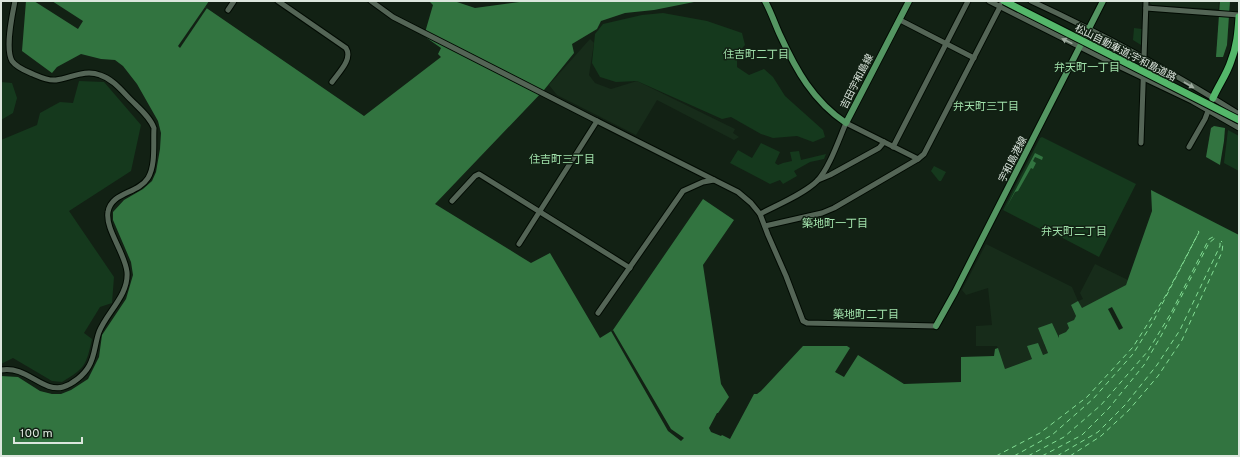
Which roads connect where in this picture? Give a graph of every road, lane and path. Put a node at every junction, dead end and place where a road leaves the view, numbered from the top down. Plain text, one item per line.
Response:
1 (15, 1) edge
2 (234, 1) edge
3 (278, 1) edge
4 (371, 1) edge
5 (765, 1) edge
6 (909, 1) edge
7 (968, 1) edge
8 (989, 1) edge
9 (1031, 1) edge
10 (1103, 1) edge
11 (1146, 1) edge
12 (1003, 3) edge
13 (1146, 8) junction
14 (228, 10) dead end
15 (1239, 16) edge
16 (900, 20) junction
17 (1089, 29) junction
18 (946, 43) junction
19 (1080, 47) junction
20 (974, 58) junction
21 (1144, 58) junction
22 (1143, 77) junction
23 (332, 82) dead end
24 (1213, 98) junction
25 (1208, 110) junction
26 (1239, 114) edge
27 (1239, 120) edge
28 (597, 121) junction
29 (846, 123) junction
30 (1239, 128) edge
31 (884, 142) junction
32 (1141, 143) dead end
33 (893, 147) junction
34 (1189, 147) dead end
35 (918, 160) junction
36 (714, 180) junction
37 (818, 180) junction
38 (452, 202) dead end
39 (539, 211) junction
40 (760, 214) junction
41 (765, 226) junction
42 (519, 244) dead end
43 (630, 268) junction
44 (598, 313) dead end
45 (936, 326) joint
46 (1, 370) edge

1 - 46 street
2 - 14 street
3 - 23 street
4 - 28 street
5 - 29 main road, 吉田宇和島線
6 - 16 main road, 吉田宇和島線
7 - 18 street
8 - 12 street
9 - 17 street
10 - 17 main road, 宇和島港線
11 - 13 street
19 -> 12 street
12 - 20 street
12 - 27 highway, 松山自動車道;宇和島道路, bridge
13 - 15 street
13 - 21 street
15 - 24 highway
16 - 18 street
16 - 29 main road, 吉田宇和島線
17 - 19 main road, 宇和島港線
17 - 21 street
18 - 20 street
18 - 33 street
19 - 22 street
19 - 45 main road, 宇和島港線
20 - 35 street
21 - 22 street
21 -> 24 street
22 - 25 street
22 - 32 street
24 - 25 street
24 - 26 street
25 - 30 street
25 - 34 street
28 - 36 street
28 - 39 street
29 - 31 street
29 - 37 street
31 - 33 street
31 - 37 street
33 - 35 street
35 - 41 street
36 - 40 street
36 - 43 street
37 - 40 street
38 - 39 street
39 - 42 street
39 - 43 street
40 - 41 street
41 - 45 street
43 - 44 street

